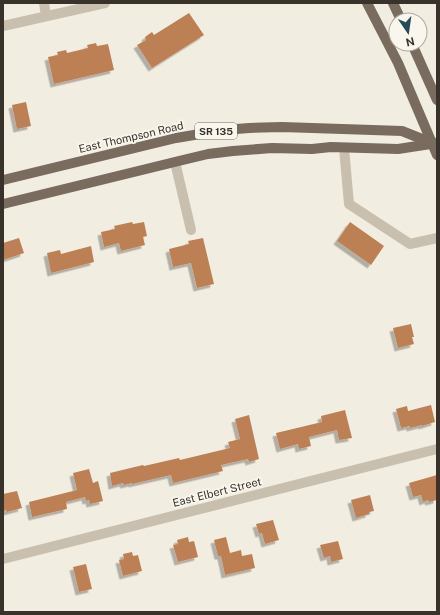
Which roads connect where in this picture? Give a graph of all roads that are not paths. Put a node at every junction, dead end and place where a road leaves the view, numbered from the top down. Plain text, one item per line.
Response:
1 (44, 3) edge
2 (105, 3) edge
3 (367, 3) edge
4 (46, 16) junction
5 (3, 26) edge
6 (416, 52) edge
7 (437, 100) edge
8 (435, 143) edge
9 (344, 148) junction
10 (437, 155) edge
11 (175, 162) junction
12 (3, 180) edge
13 (3, 204) edge
14 (191, 230) dead end
15 (437, 238) edge
16 (437, 449) edge
17 (3, 559) edge

1 - 4 street
2 - 4 street
3 - 8 main road
4 - 5 street
6 - 7 main road
8 - 9 main road, SR 135
8 - 10 main road
8 - 12 main road, East Thompson Road / SR 135
9 - 11 main road, SR 135
9 - 15 street
11 - 13 main road, SR 135
11 - 14 street
16 - 17 street, East Elbert Street

